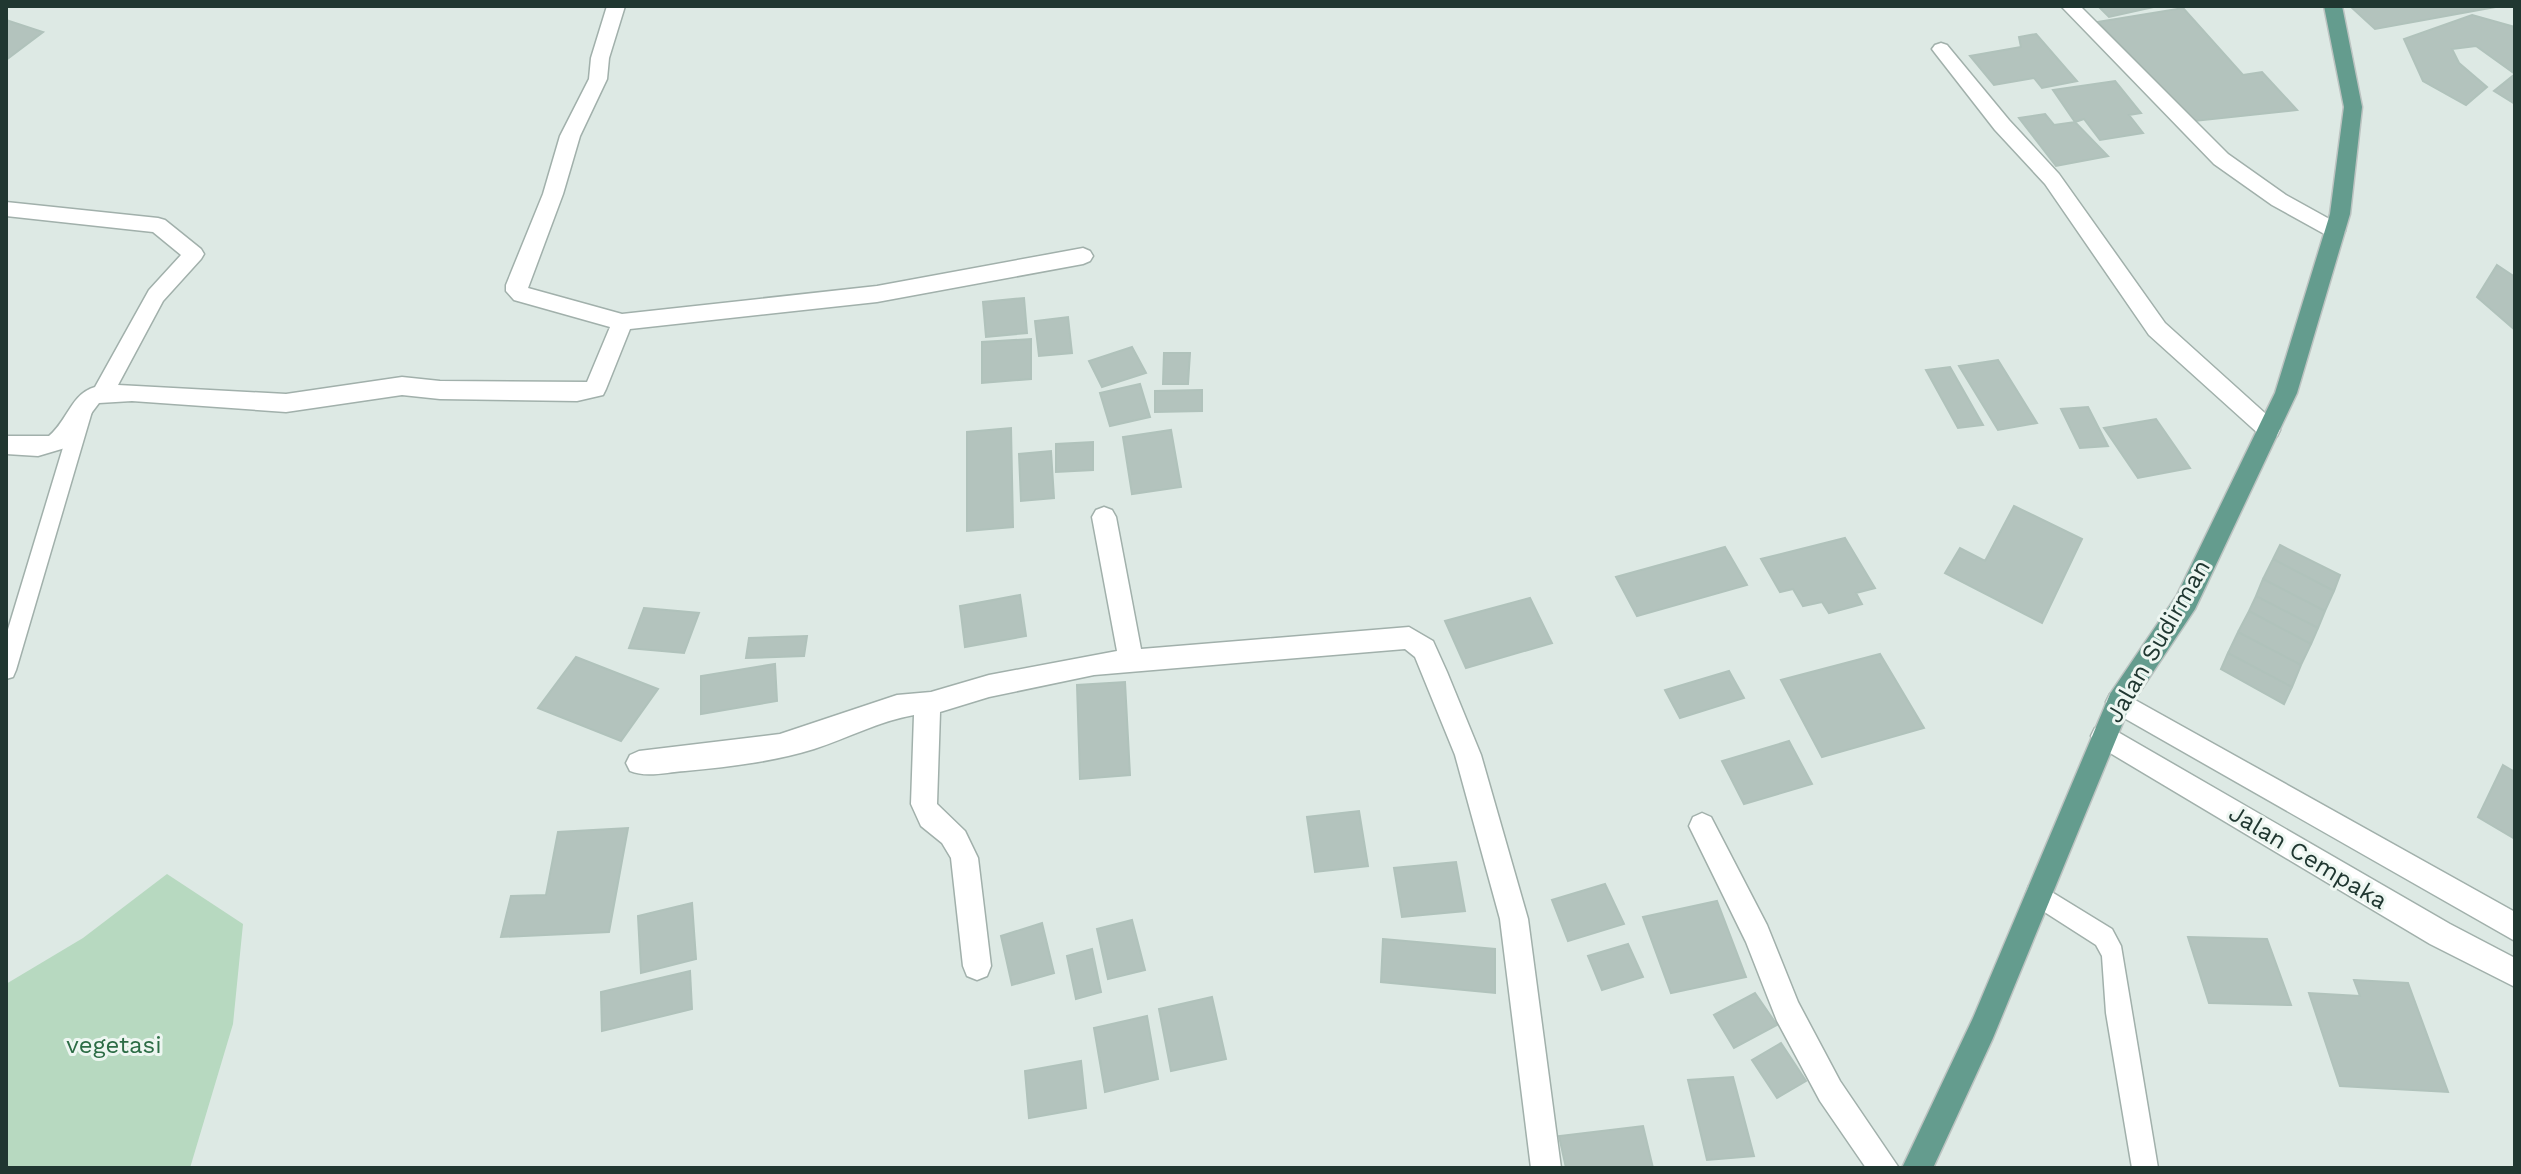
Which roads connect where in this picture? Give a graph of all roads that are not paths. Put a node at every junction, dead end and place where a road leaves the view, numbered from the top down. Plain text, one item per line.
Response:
1 (616, 6) edge
2 (2070, 6) edge
3 (2333, 6) edge
4 (1941, 49) dead end
5 (6, 209) edge
6 (2335, 231) junction
7 (1083, 256) dead end
8 (622, 322) junction
9 (98, 396) junction
10 (2269, 430) junction
11 (6, 445) edge
12 (1104, 517) dead end
13 (1131, 662) junction
14 (6, 670) edge
15 (2119, 702) junction
16 (931, 703) junction
17 (2104, 736) junction
18 (639, 763) dead end
19 (1702, 826) dead end
20 (2356, 840) junction
21 (2340, 877) junction
22 (2037, 894) junction
23 (2515, 927) edge
24 (977, 966) dead end
25 (2515, 973) edge
26 (1546, 1168) edge
27 (1884, 1168) edge
28 (1917, 1168) edge
29 (2145, 1168) edge

1 - 8 street
2 - 6 street
3 - 6 main road, Jalan Sudirman
4 - 10 street
5 - 9 street
6 - 10 main road, Jalan Sudirman
7 - 8 street
8 - 9 street
9 - 11 street
9 - 14 lane
10 - 15 main road, Jalan Sudirman
12 - 13 street
13 - 16 street
13 - 26 street
15 - 17 main road, Jalan Sudirman
15 - 20 street, Jalan Cempaka
16 - 18 street
16 - 24 street
17 - 21 street, Jalan Cempaka
17 - 22 main road, Jalan Sudirman
19 - 27 street
20 - 21 street
20 - 23 street, Jalan Cempaka
21 - 25 street, Jalan Cempaka
22 - 28 main road, Jalan Sudirman
22 - 29 lane

